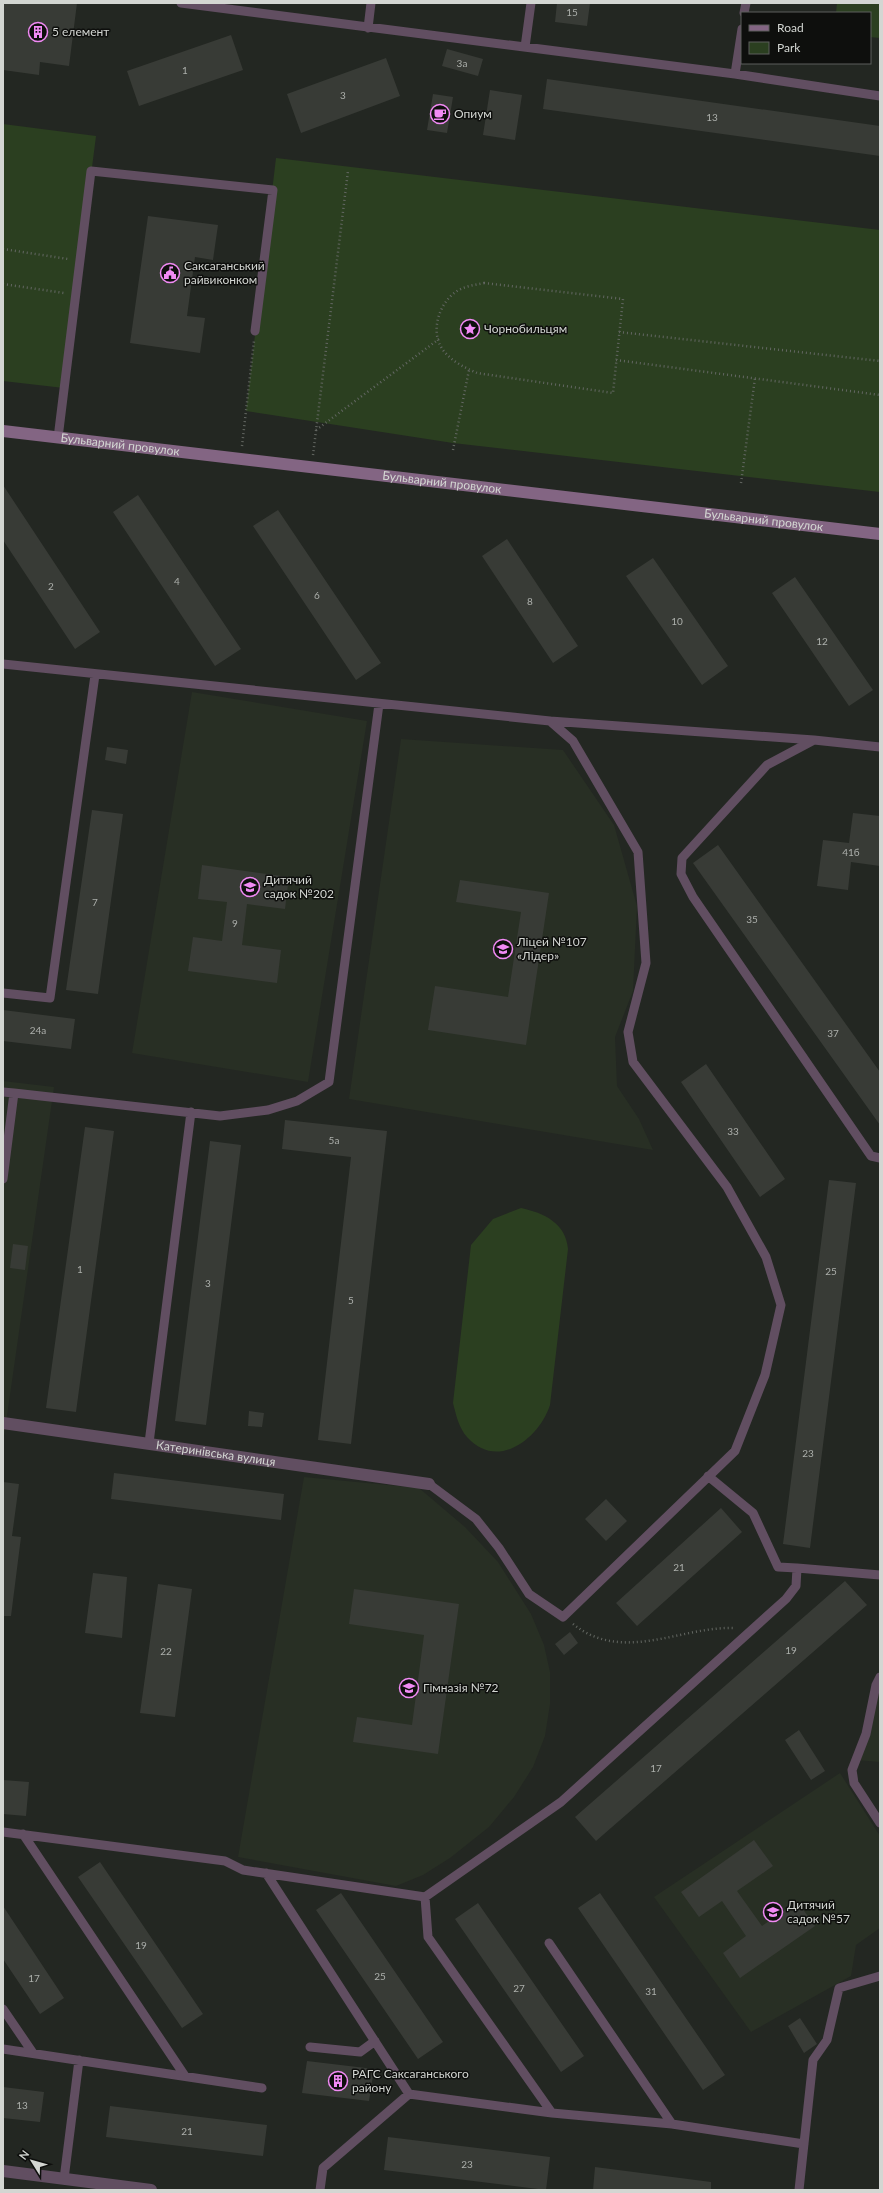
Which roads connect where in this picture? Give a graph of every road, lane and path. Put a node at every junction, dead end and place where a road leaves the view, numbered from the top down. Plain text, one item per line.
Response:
1 (181, 3) edge
2 (371, 3) edge
3 (531, 3) edge
4 (210, 5) edge
5 (368, 28) junction
6 (741, 35) edge
7 (525, 47) junction
8 (735, 74) junction
9 (880, 96) edge
10 (348, 172) dead end
11 (3, 249) edge
12 (80, 260) junction
13 (3, 284) edge
14 (76, 295) junction
15 (256, 331) joint
16 (619, 332) junction
17 (439, 339) junction
18 (616, 360) junction
19 (880, 361) edge
20 (469, 370) junction
21 (755, 378) junction
22 (880, 395) edge
23 (3, 431) edge
24 (316, 431) junction
25 (58, 438) junction
26 (453, 450) dead end
27 (240, 458) junction
28 (312, 466) junction
29 (740, 483) dead end
30 (880, 534) edge
31 (3, 664) edge
32 (95, 675) junction
33 (378, 704) junction
34 (550, 721) junction
35 (814, 740) junction
36 (880, 747) edge
37 (3, 993) edge
38 (3, 1092) edge
39 (14, 1093) junction
40 (191, 1112) junction
41 (880, 1158) edge
42 (3, 1179) edge
43 (3, 1424) edge
44 (148, 1443) junction
45 (708, 1476) junction
46 (429, 1484) joint
47 (797, 1568) junction
48 (880, 1575) edge
49 (563, 1617) junction
50 (748, 1633) junction
51 (880, 1677) edge
52 (880, 1823) edge
53 (3, 1832) edge
54 (22, 1834) junction
55 (266, 1873) junction
56 (425, 1897) junction
57 (549, 1943) dead end
58 (880, 1976) edge
59 (3, 2009) edge
60 (374, 2041) junction
61 (310, 2047) dead end
62 (3, 2049) edge
63 (33, 2053) junction
64 (79, 2060) junction
65 (185, 2076) junction
66 (262, 2088) dead end
67 (409, 2094) junction
68 (552, 2113) junction
69 (672, 2124) junction
70 (804, 2144) junction
71 (3, 2172) edge
72 (64, 2179) junction
73 (151, 2190) edge
74 (320, 2190) edge
75 (799, 2190) edge

1 - 4 lane
2 - 5 lane
3 - 7 lane
4 - 5 lane
5 - 7 lane
6 - 8 lane
7 - 8 lane
8 - 9 lane
10 - 24 path
11 - 12 path
12 - 14 lane
12 - 15 lane
13 - 14 path
14 - 25 lane
15 - 27 path
16 - 17 path
16 - 18 path
16 - 19 path
17 - 20 path
17 - 24 path
18 - 20 path
18 - 21 path
20 - 26 path
21 - 22 path
21 - 29 path
23 - 25 street, Бульварний провулок
24 - 28 path
25 - 27 street, Бульварний провулок
27 - 28 street, Бульварний провулок
28 - 30 street, Бульварний провулок
31 - 32 lane
32 - 33 lane
32 - 37 lane
33 - 34 lane
33 - 40 lane
34 - 35 lane
34 - 45 lane
35 - 36 lane
35 - 41 lane
38 - 39 lane
39 - 40 lane
39 - 42 lane
40 - 44 lane
43 - 44 street, Катеринівська вулиця
44 - 46 street, Катеринівська вулиця
45 - 47 lane
45 - 49 lane
46 - 49 lane
47 - 48 lane
47 - 50 lane
49 - 50 path
50 - 56 lane
51 - 52 lane
53 - 54 lane
54 - 55 lane
54 - 65 lane
55 - 56 lane
55 - 60 lane
56 - 68 lane
57 - 69 lane
58 - 70 lane
59 - 63 lane
60 - 61 lane
60 - 67 lane
62 - 63 lane
63 - 64 lane
64 - 65 lane
64 - 72 lane
65 - 66 lane
67 - 68 lane
67 - 74 lane
68 - 69 lane
69 - 70 lane
70 - 75 lane
71 - 72 street
72 - 73 street

